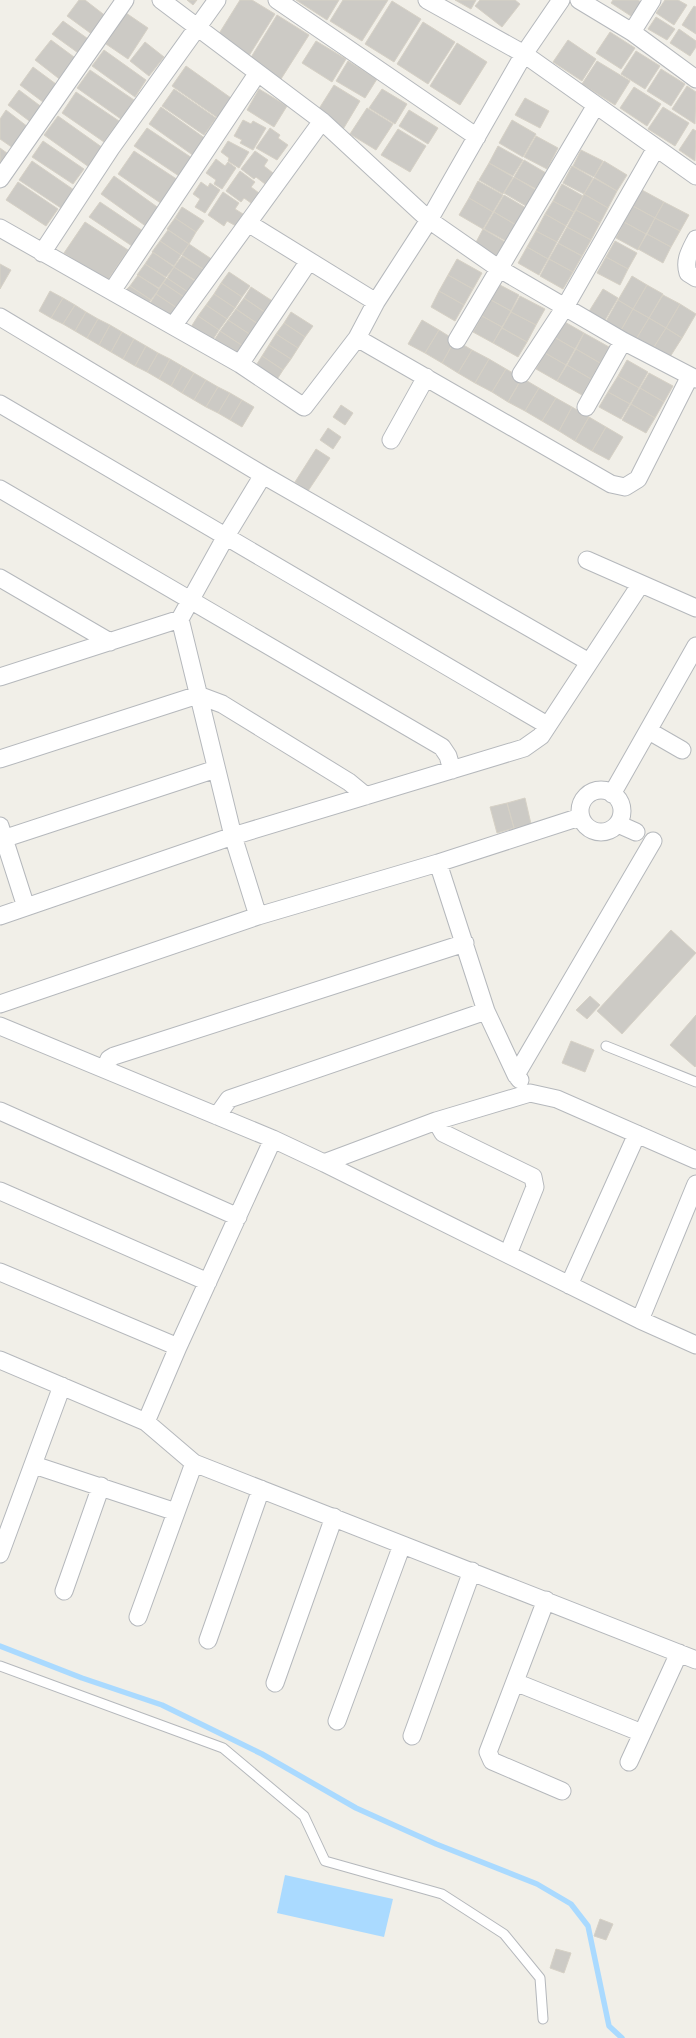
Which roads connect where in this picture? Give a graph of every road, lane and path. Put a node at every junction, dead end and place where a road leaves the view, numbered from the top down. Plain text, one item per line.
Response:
1 (125, 0) edge
2 (161, 0) edge
3 (217, 0) edge
4 (277, 0) edge
5 (426, 0) edge
6 (561, 0) edge
7 (579, 0) edge
8 (652, 0) edge
9 (197, 29) junction
10 (632, 32) junction
11 (524, 54) junction
12 (257, 74) junction
13 (695, 74) edge
14 (596, 105) junction
15 (322, 121) junction
16 (477, 137) junction
17 (656, 148) junction
18 (696, 176) edge
19 (0, 179) edge
20 (429, 220) junction
21 (248, 223) junction
22 (0, 228) edge
23 (696, 240) edge
24 (42, 253) junction
25 (309, 262) junction
26 (498, 268) junction
27 (696, 278) edge
28 (112, 290) junction
29 (376, 302) junction
30 (565, 306) junction
31 (0, 317) edge
32 (173, 326) junction
33 (357, 338) junction
34 (457, 340) dead end
35 (623, 341) junction
36 (240, 364) junction
37 (521, 374) dead end
38 (693, 377) edge
39 (426, 378) junction
40 (0, 404) edge
41 (586, 407) dead end
42 (390, 440) dead end
43 (263, 475) junction
44 (0, 489) edge
45 (226, 536) junction
46 (587, 560) dead end
47 (0, 578) edge
48 (640, 584) junction
49 (190, 601) junction
50 (696, 608) edge
51 (180, 619) junction
52 (110, 642) junction
53 (696, 646) edge
54 (589, 662) junction
55 (3, 673) edge
56 (198, 695) junction
57 (547, 726) junction
58 (649, 730) junction
59 (682, 750) dead end
60 (0, 759) edge
61 (216, 769) junction
62 (452, 770) junction
63 (612, 794) junction
64 (366, 796) junction
65 (580, 817) junction
66 (618, 824) junction
67 (636, 832) dead end
68 (1, 835) edge
69 (233, 836) junction
70 (653, 841) dead end
71 (438, 863) junction
72 (26, 907) junction
73 (0, 916) edge
74 (258, 916) junction
75 (465, 943) junction
76 (0, 1004) edge
77 (486, 1011) junction
78 (0, 1026) edge
79 (606, 1046) dead end
80 (104, 1069) junction
81 (516, 1075) junction
82 (696, 1082) edge
83 (530, 1093) junction
84 (0, 1111) edge
85 (217, 1116) junction
86 (436, 1121) junction
87 (637, 1134) junction
88 (273, 1139) junction
89 (696, 1160) edge
90 (324, 1163) junction
91 (696, 1184) edge
92 (0, 1191) edge
93 (238, 1217) junction
94 (508, 1254) junction
95 (0, 1272) edge
96 (208, 1282) junction
97 (570, 1285) junction
98 (640, 1320) junction
99 (696, 1345) edge
100 (178, 1347) junction
101 (0, 1360) edge
102 (62, 1386) junction
103 (146, 1422) junction
104 (194, 1463) junction
105 (34, 1465) junction
106 (101, 1486) junction
107 (261, 1489) junction
108 (176, 1512) junction
109 (334, 1517) junction
110 (402, 1545) junction
111 (0, 1554) edge
112 (472, 1571) junction
113 (64, 1591) dead end
114 (546, 1600) junction
115 (138, 1617) dead end
116 (208, 1640) dead end
117 (679, 1653) junction
118 (696, 1660) edge
119 (0, 1666) edge
120 (275, 1682) dead end
121 (515, 1682) junction
122 (337, 1720) dead end
123 (642, 1733) junction
124 (412, 1736) dead end
125 (629, 1762) dead end
126 (562, 1791) dead end
127 (543, 2019) dead end

1 - 19 street
2 - 9 street
3 - 9 street
4 - 16 street
5 - 11 street
6 - 11 street
7 - 10 street
8 - 10 street
9 - 12 street
9 - 24 street
10 - 13 street
11 - 14 street
11 - 16 street
12 - 15 street
12 - 28 street
14 - 17 street
14 - 26 street
15 - 20 street
15 - 21 street
16 - 20 street
17 - 18 street
17 - 30 street
20 - 26 street
20 - 29 street
21 - 25 street
21 - 32 street
22 - 24 street
23 - 27 street
24 - 28 street
25 - 29 street
25 - 36 street
26 - 30 street
26 - 34 street
28 - 32 street
29 - 33 street
30 - 35 street
30 - 37 street
31 - 43 street
32 - 36 street
33 - 36 street
33 - 39 street
35 - 38 street
35 - 41 street
38 - 39 street
39 - 42 street
40 - 45 street
43 - 45 street
43 - 54 street
44 - 49 street
45 - 49 street
45 - 57 street
46 - 48 street
47 - 52 street
48 - 50 street
48 - 54 street
49 - 51 street
49 - 62 street
51 - 52 street
51 - 56 street
52 - 55 street
53 - 58 street
54 - 57 street
56 - 60 street
56 - 61 street
56 - 64 street
57 - 62 street
58 - 59 street
58 - 63 street
61 - 68 street
61 - 69 street
62 - 64 street
63 - 65 street
63 - 66 street
64 - 69 street
65 - 66 street
65 - 71 street
66 - 67 street
68 - 72 street
69 - 72 street
69 - 74 street
70 - 81 street
71 - 74 street
71 - 75 street
72 - 73 street
74 - 76 street
75 - 77 street
75 - 80 street
77 - 81 street
77 - 85 street
78 - 80 street
79 - 82 lane
80 - 85 street
81 - 83 street
83 - 86 street
83 - 87 street
84 - 93 street
85 - 88 street
86 - 90 street
86 - 94 street
87 - 89 street
87 - 97 street
88 - 90 street
88 - 93 street
90 - 94 street
91 - 98 street
92 - 96 street
93 - 96 street
94 - 97 street
95 - 100 street
96 - 100 street
97 - 98 street
98 - 99 street
100 - 103 street
101 - 102 street
102 - 103 street
102 - 105 street
103 - 104 street
104 - 107 street
104 - 108 street
105 - 106 street
105 - 111 street
106 - 108 street
106 - 113 street
107 - 109 street
107 - 116 street
108 - 115 street
109 - 110 street
109 - 120 street
110 - 112 street
110 - 122 street
112 - 114 street
112 - 124 street
114 - 117 street
114 - 121 street
117 - 118 street
117 - 123 street
119 - 127 lane
121 - 123 street
121 - 126 street
123 - 125 street

